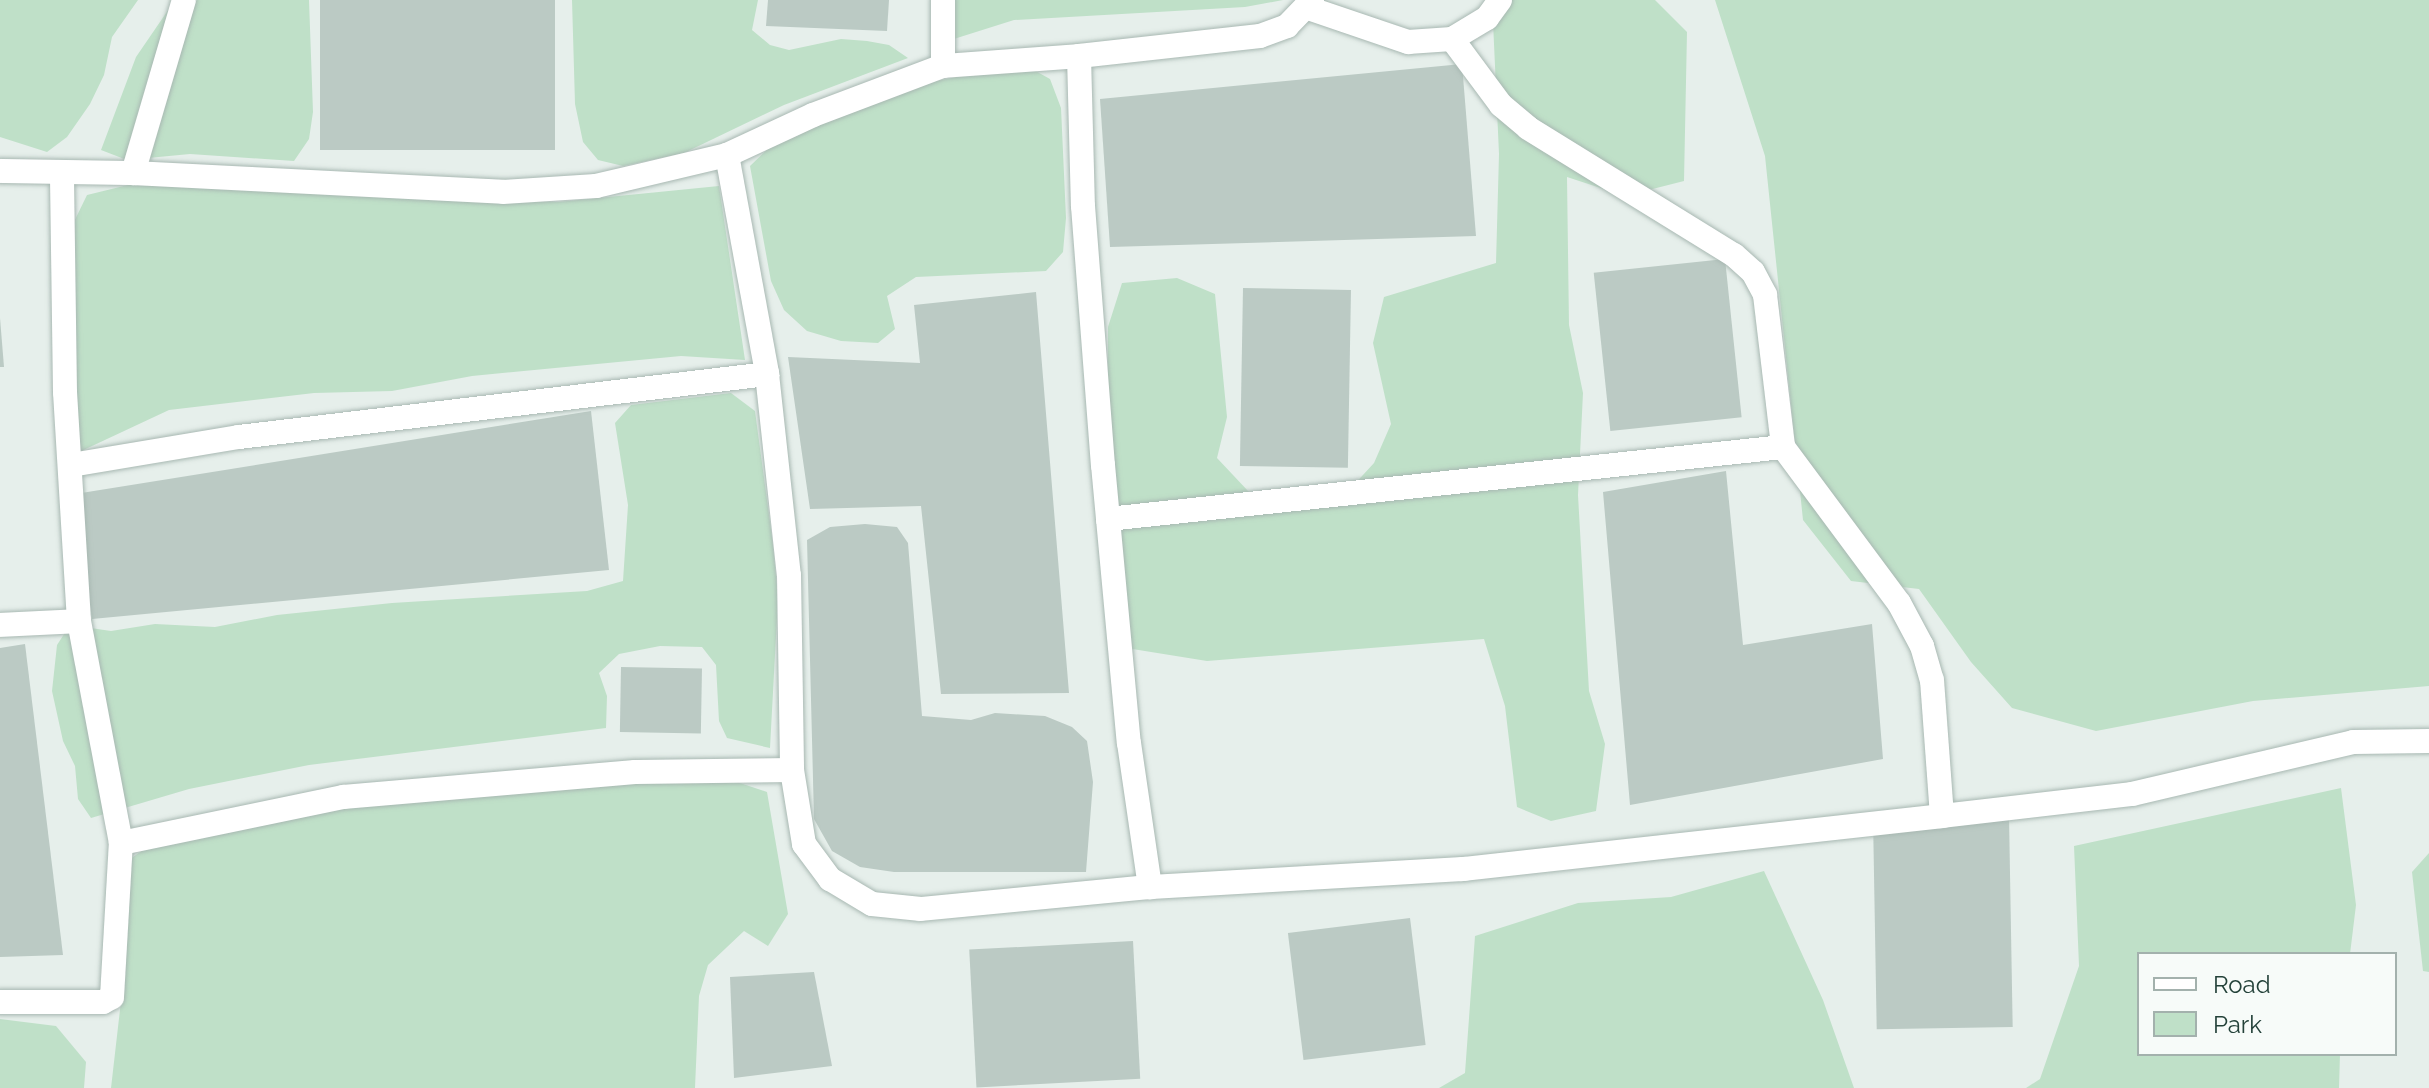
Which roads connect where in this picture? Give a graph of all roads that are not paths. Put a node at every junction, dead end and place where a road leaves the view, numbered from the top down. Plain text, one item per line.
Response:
1 (184, 0) edge
2 (943, 0) edge
3 (1500, 0) edge
4 (1310, 4) edge
5 (1452, 39) junction
6 (1079, 56) junction
7 (943, 66) junction
8 (727, 155) junction
9 (0, 171) edge
10 (62, 173) junction
11 (133, 173) junction
12 (767, 374) junction
13 (1783, 447) junction
14 (71, 465) junction
15 (1108, 519) junction
16 (79, 621) junction
17 (0, 625) edge
18 (2429, 741) edge
19 (792, 770) junction
20 (1942, 816) junction
21 (121, 843) junction
22 (1150, 887) junction
23 (0, 1002) edge

1 - 11 street
2 - 7 street
3 - 5 street
4 - 5 street
4 - 6 street
5 - 13 street
6 - 7 street
6 - 15 street
7 - 8 street
8 - 11 street
8 - 12 street
9 - 10 street
10 - 11 street
10 - 14 street
12 - 14 street
12 - 19 street
13 - 15 street
13 - 20 street
14 - 16 street
15 - 22 street
16 - 17 street
16 - 21 street
18 - 20 street
19 - 21 street
19 - 22 street
20 - 22 street
21 - 23 street

